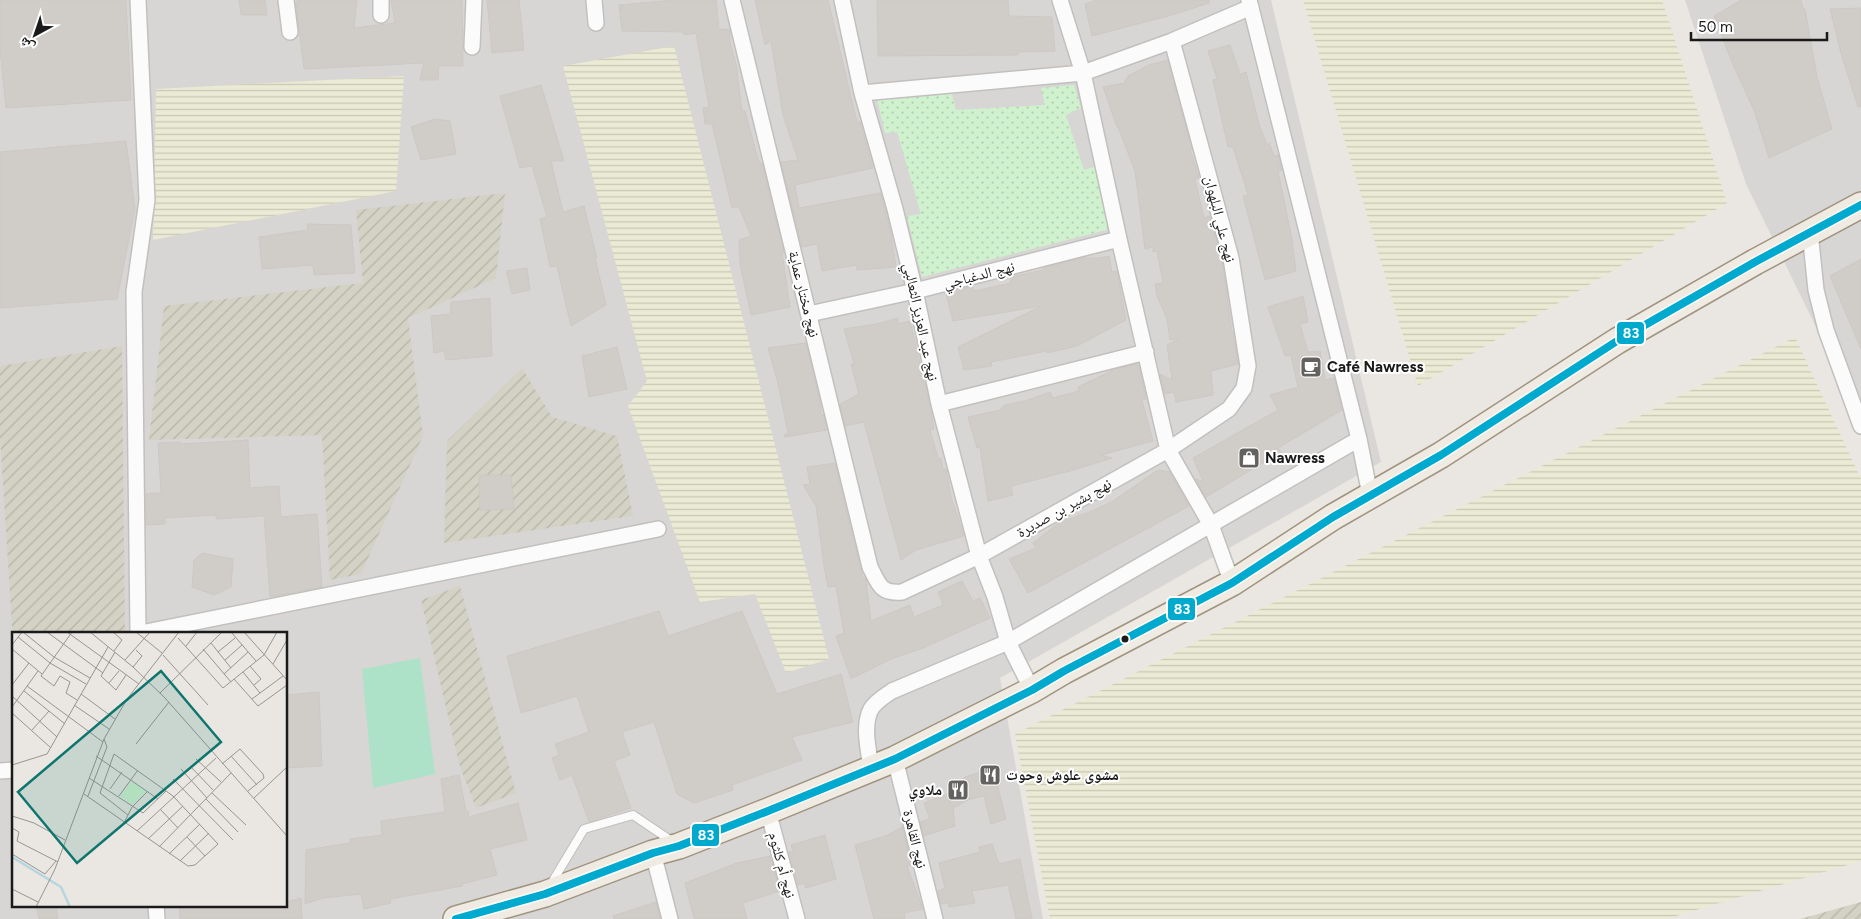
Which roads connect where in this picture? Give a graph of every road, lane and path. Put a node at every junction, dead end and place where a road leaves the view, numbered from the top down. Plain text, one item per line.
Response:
1 (138, 0) edge
2 (286, 0) edge
3 (474, 0) edge
4 (594, 0) edge
5 (732, 0) edge
6 (842, 0) edge
7 (1060, 0) edge
8 (1250, 4) edge
9 (596, 23) dead end
10 (290, 32) dead end
11 (1172, 41) junction
12 (472, 47) dead end
13 (1083, 73) junction
14 (862, 93) junction
15 (1861, 205) edge
16 (1810, 232) junction
17 (1119, 239) junction
18 (915, 291) junction
19 (809, 314) junction
20 (1146, 352) junction
21 (1238, 398) joint
22 (939, 404) junction
23 (1861, 426) edge
24 (1359, 439) junction
25 (1168, 450) junction
26 (1370, 495) junction
27 (1211, 525) junction
28 (658, 528) dead end
29 (979, 556) junction
30 (1232, 583) junction
31 (880, 586) joint
32 (140, 632) edge
33 (145, 632) edge
34 (1008, 642) junction
35 (1032, 690) junction
36 (895, 759) junction
37 (871, 769) junction
38 (768, 811) junction
39 (679, 846) junction
40 (653, 853) junction
41 (545, 894) junction
42 (156, 906) edge
43 (157, 919) edge
44 (456, 919) edge
45 (670, 919) edge
46 (796, 919) edge
47 (935, 919) edge

1 - 32 street
2 - 10 street
3 - 12 street
4 - 9 street
5 - 19 street, نهج مختار عماية
6 - 14 street, نهج عبد العزيز الثعالبي
7 - 13 street
8 - 11 street
8 - 24 street
11 - 13 street
11 - 21 street, نهج علي البلهوان
13 - 14 street
13 - 17 street
14 - 18 street, نهج عبد العزيز الثعالبي
15 - 16 main road
16 - 23 street
16 - 26 main road
17 - 18 street, نهج الدغباجي
17 - 20 street
18 - 19 street, نهج الدغباجي
18 - 22 street, نهج عبد العزيز الثعالبي
19 - 31 street, نهج مختار عماية
20 - 22 street
20 - 25 street
21 - 25 street, نهج بشير بن صديرة
22 - 29 street, نهج عبد العزيز الثعالبي
24 - 26 street
24 - 27 street
25 - 27 street
25 - 29 street, نهج بشير بن صديرة
26 - 30 main road
27 - 30 street
27 - 34 street
28 - 33 street
29 - 31 street, نهج بشير بن صديرة
29 - 34 street, نهج عبد العزيز الثعالبي
30 - 35 main road
34 - 35 street, نهج عبد العزيز الثعالبي
34 - 37 street
35 - 36 main road
36 - 37 main road
36 - 47 street, نهج القاهرة
37 - 38 main road
38 - 39 main road
38 - 46 street, نهج أم كلثوم
39 - 40 main road
39 - 41 lane
40 - 41 main road
40 - 45 street
41 - 44 main road
42 - 43 street

